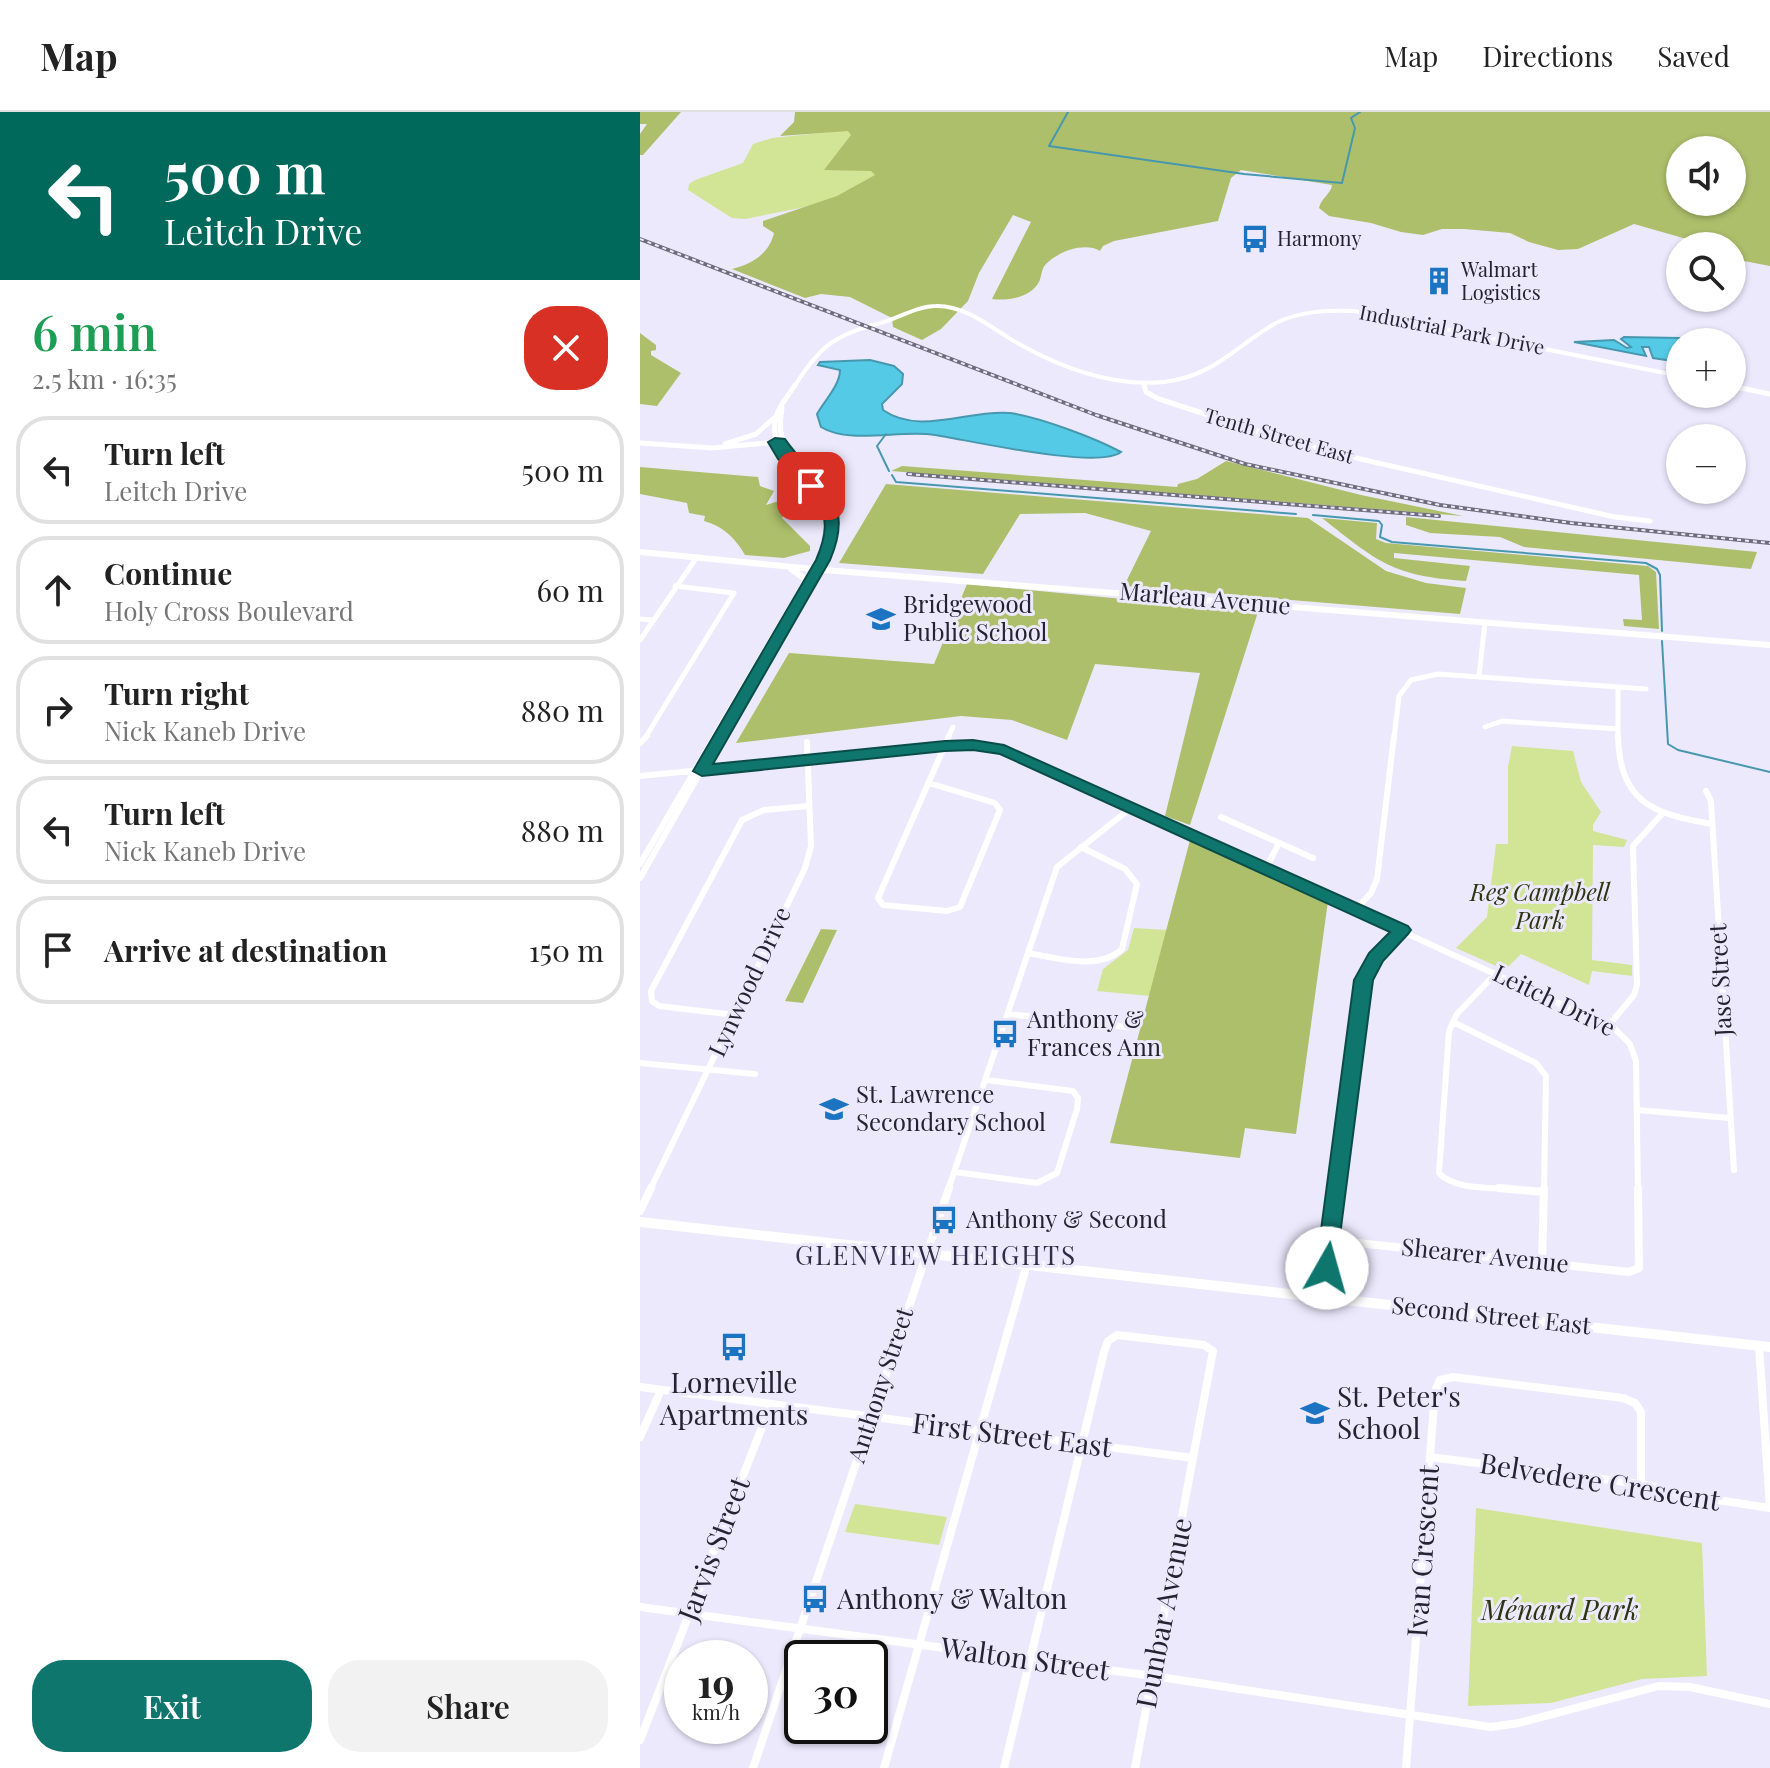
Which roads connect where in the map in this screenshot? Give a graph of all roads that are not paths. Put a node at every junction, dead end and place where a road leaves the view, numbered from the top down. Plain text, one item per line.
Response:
1 (1666, 373) edge
2 (1144, 383) junction
3 (1746, 389) edge
4 (1770, 394) edge
5 (784, 402) junction
6 (776, 415) junction
7 (778, 442) junction
8 (640, 443) edge
9 (692, 447) junction
10 (1650, 521) dead end
11 (640, 552) edge
12 (697, 557) junction
13 (783, 566) junction
14 (814, 568) junction
15 (805, 579) junction
16 (675, 586) junction
17 (640, 619) edge
18 (653, 620) junction
19 (1485, 622) junction
20 (640, 640) edge
21 (1770, 645) edge
22 (1479, 676) junction
23 (1618, 688) junction
24 (1646, 689) dead end
25 (953, 727) dead end
26 (1485, 727) dead end
27 (1618, 729) junction
28 (807, 742) dead end
29 (640, 743) edge
30 (945, 746) junction
31 (808, 760) junction
32 (702, 771) junction
33 (693, 772) junction
34 (640, 776) edge
35 (929, 783) junction
36 (1706, 791) dead end
37 (809, 806) junction
38 (1132, 807) junction
39 (1661, 815) junction
40 (1221, 817) dead end
41 (1712, 824) junction
42 (1279, 843) junction
43 (1081, 847) junction
44 (1313, 858) dead end
45 (640, 864) edge
46 (1266, 868) junction
47 (640, 878) edge
48 (1356, 909) junction
49 (1402, 930) junction
50 (1028, 953) junction
51 (1496, 973) junction
52 (1008, 1014) junction
53 (735, 1015) junction
54 (1453, 1022) junction
55 (1609, 1025) junction
56 (1135, 1028) dead end
57 (640, 1063) edge
58 (708, 1070) junction
59 (755, 1074) dead end
60 (986, 1080) junction
61 (1638, 1110) junction
62 (1729, 1118) junction
63 (1734, 1170) dead end
64 (955, 1172) junction
65 (1544, 1192) junction
66 (640, 1211) edge
67 (640, 1222) edge
68 (1330, 1240) junction
69 (926, 1252) junction
70 (1542, 1262) junction
71 (1027, 1264) junction
72 (1639, 1268) joint
73 (1324, 1297) junction
74 (1764, 1346) edge
75 (640, 1387) edge
76 (661, 1390) junction
77 (771, 1404) junction
78 (1766, 1415) edge
79 (871, 1417) junction
80 (979, 1431) junction
81 (640, 1437) edge
82 (1082, 1443) junction
83 (1430, 1457) junction
84 (1193, 1458) junction
85 (1641, 1484) junction
86 (1770, 1509) edge
87 (640, 1607) edge
88 (689, 1613) junction
89 (800, 1627) junction
90 (919, 1644) junction
91 (1030, 1659) junction
92 (1153, 1676) junction
93 (1770, 1704) edge
94 (1410, 1715) junction
95 (640, 1740) edge
96 (753, 1768) edge
97 (884, 1768) edge
98 (1004, 1768) edge
99 (1135, 1768) edge
100 (1406, 1768) edge

1 - 2 street, Industrial Park Drive
2 - 5 street, Tenth Street East
2 - 10 street, Tenth Street East
3 - 4 street
5 - 6 street
5 - 7 street
6 - 7 street
6 - 9 street
7 - 9 street
7 - 14 street
8 - 9 street
11 - 12 main road, Marleau Avenue
12 - 13 main road, Marleau Avenue
12 - 16 street
13 - 14 main road, Marleau Avenue
13 - 15 main road
14 - 15 street
14 - 19 main road, Marleau Avenue
14 - 32 street
15 - 33 street
16 - 18 street
16 - 29 street
17 - 18 street
18 - 20 street
19 - 21 main road, Marleau Avenue
19 - 22 street
22 - 23 street
22 - 48 street
23 - 24 street
23 - 27 street
25 - 30 street
26 - 27 street
27 - 39 street
28 - 31 street, Lynwood Drive
30 - 31 street, Leitch Drive
30 - 35 street
30 - 38 street, Leitch Drive
31 - 32 street, Leitch Drive
31 - 37 street, Lynwood Drive
32 - 33 street, Leitch Drive
32 - 47 street
33 - 34 street, Leitch Drive
33 - 45 street
35 - 35 street
36 - 41 street, Jase Street
37 - 53 street, Lynwood Drive
37 - 53 street
38 - 43 street, Anthony Street
38 - 46 street, Leitch Drive
39 - 41 street
39 - 55 street
40 - 42 street
41 - 62 street, Jase Street
42 - 44 street
42 - 46 street
43 - 50 street, Anthony Street
43 - 50 street
46 - 48 street, Leitch Drive
48 - 49 street, Leitch Drive
49 - 51 street, Leitch Drive
49 - 68 street
50 - 52 street, Anthony Street
51 - 54 street
51 - 55 street, Leitch Drive
52 - 56 street
52 - 60 street, Anthony Street
53 - 58 street, Lynwood Drive
54 - 65 street
54 - 65 street
55 - 61 street, Leitch Drive
57 - 58 street
58 - 59 street
58 - 66 street, Lynwood Drive
60 - 64 street, Anthony Street
60 - 64 street
61 - 62 street
61 - 72 street, Leitch Drive
62 - 63 street, Jase Street
64 - 69 street, Anthony Street
65 - 70 street
67 - 69 main road, Second Street East
68 - 70 street, Shearer Avenue
68 - 73 street
69 - 71 main road, Second Street East
69 - 79 street, Anthony Street
70 - 72 street, Shearer Avenue
71 - 73 main road, Second Street East
71 - 80 street
73 - 74 main road, Second Street East
74 - 78 street
75 - 76 street, First Street East
76 - 77 street, First Street East
76 - 81 street
77 - 79 street, First Street East
77 - 88 street, Jarvis Street
78 - 86 street
79 - 80 street, First Street East
79 - 89 street, Anthony Street
80 - 82 street, First Street East
80 - 90 street
82 - 84 street, First Street East
82 - 84 street, Dunbar Avenue
82 - 91 street
83 - 85 street, Belvedere Crescent
83 - 85 street, Ivan Crescent
83 - 94 street, Ivan Crescent
84 - 92 street, Dunbar Avenue
85 - 86 street, Belvedere Crescent
87 - 88 street, Walton Street
88 - 89 street, Walton Street
88 - 95 street, Jarvis Street
89 - 90 street, Walton Street
89 - 96 street, Anthony Street
90 - 91 street, Walton Street
90 - 97 street
91 - 92 street, Walton Street
91 - 98 street
92 - 94 street, Walton Street
92 - 99 street, Dunbar Avenue
93 - 94 street, Walton Street
94 - 100 street, Ivan Crescent

